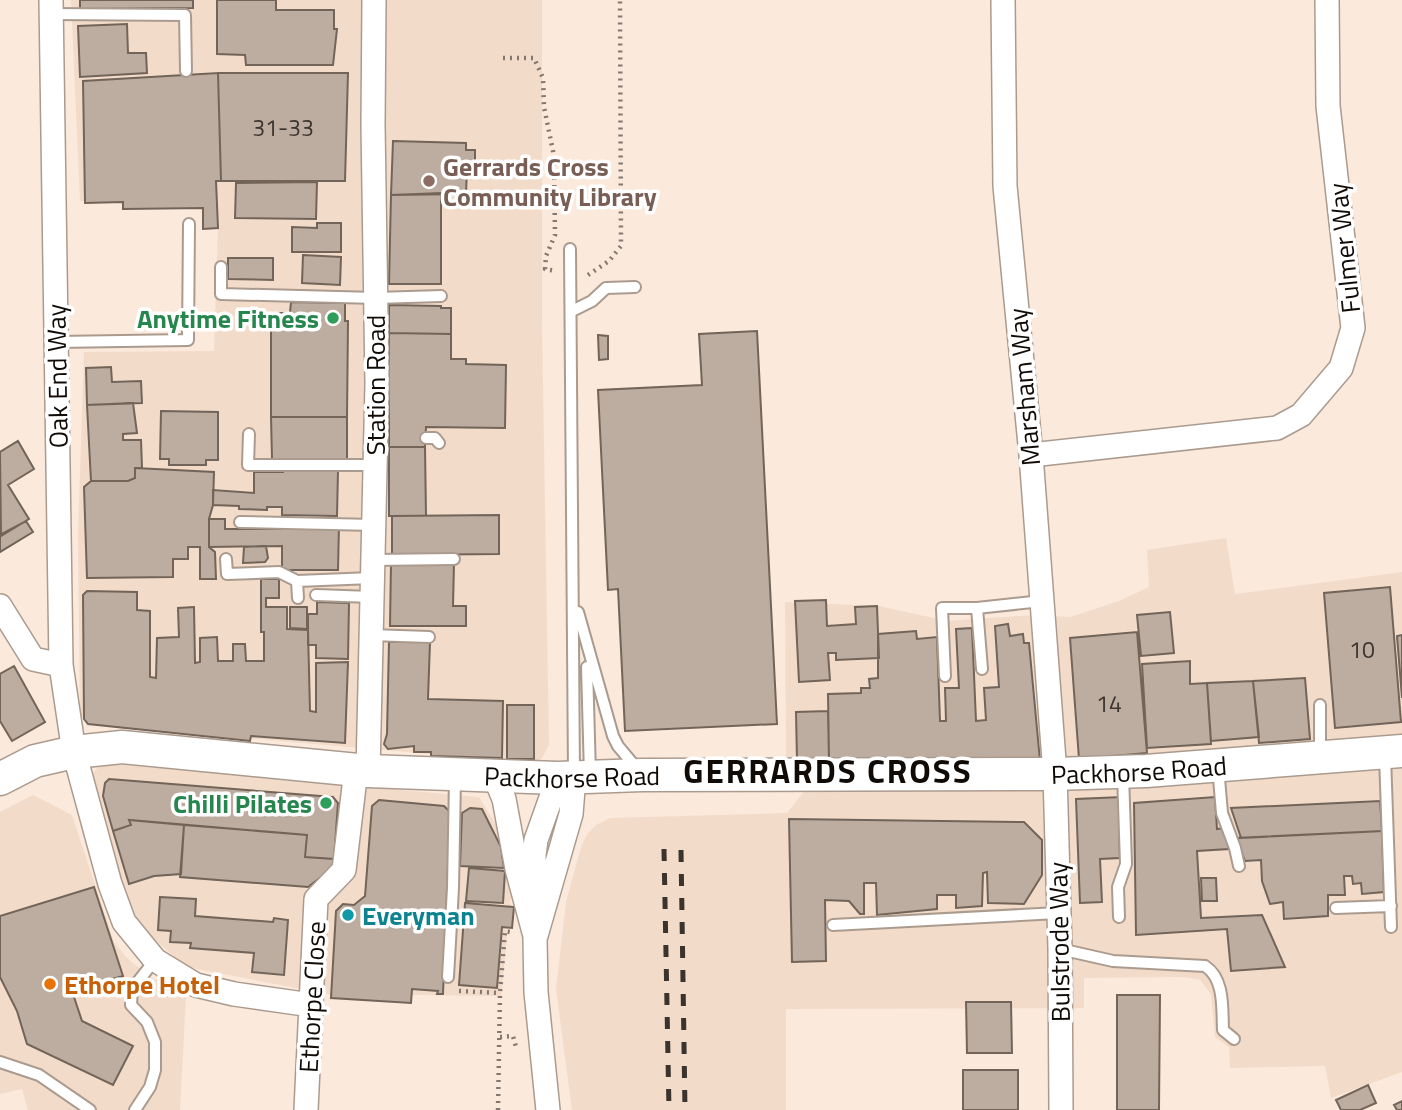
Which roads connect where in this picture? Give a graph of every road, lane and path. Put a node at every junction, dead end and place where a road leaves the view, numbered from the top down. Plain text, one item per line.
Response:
1 (374, 0) edge
2 (620, 0) edge
3 (1003, 0) edge
4 (1326, 0) edge
5 (52, 7) edge
6 (503, 58) dead end
7 (186, 71) dead end
8 (189, 224) dead end
9 (570, 249) dead end
10 (221, 267) dead end
11 (571, 274) junction
12 (635, 287) dead end
13 (440, 296) dead end
14 (376, 298) junction
15 (572, 311) junction
16 (56, 342) junction
17 (249, 434) dead end
18 (426, 438) dead end
19 (439, 443) dead end
20 (1031, 455) junction
21 (375, 465) junction
22 (240, 522) dead end
23 (374, 524) junction
24 (226, 559) dead end
25 (454, 559) dead end
26 (372, 578) junction
27 (297, 581) junction
28 (573, 592) junction
29 (316, 595) dead end
30 (298, 598) dead end
31 (1042, 601) junction
32 (0, 606) edge
33 (977, 608) junction
34 (6, 630) edge
35 (371, 635) junction
36 (429, 637) dead end
37 (584, 640) junction
38 (61, 665) junction
39 (982, 669) dead end
40 (945, 676) dead end
41 (1320, 705) dead end
42 (74, 752) junction
43 (1393, 752) edge
44 (1320, 758) junction
45 (1218, 765) junction
46 (362, 770) junction
47 (1123, 772) junction
48 (455, 775) junction
49 (494, 775) junction
50 (642, 775) junction
51 (1055, 775) junction
52 (574, 777) junction
53 (0, 779) edge
54 (1239, 866) dead end
55 (1396, 893) edge
56 (1391, 906) junction
57 (1336, 908) dead end
58 (1058, 913) junction
59 (1119, 917) dead end
60 (513, 919) dead end
61 (833, 925) dead end
62 (1391, 927) dead end
63 (536, 939) junction
64 (1060, 949) junction
65 (155, 960) junction
66 (449, 976) dead end
67 (456, 990) dead end
68 (500, 993) junction
69 (311, 1005) junction
70 (1234, 1039) dead end
71 (0, 1062) edge
72 (90, 1110) edge
73 (135, 1110) edge
74 (306, 1110) edge
75 (498, 1110) edge
76 (548, 1110) edge
77 (1061, 1110) edge

1 - 14 street, Station Road
2 - 11 path
3 - 20 street, Marsham Way
4 - 20 street, Fulmer Way
5 - 7 lane
5 - 16 street, Oak End Way
6 - 11 path
8 - 16 lane
9 - 11 lane
10 - 14 lane
11 - 15 lane
12 - 15 lane
13 - 14 lane
14 - 21 street, Station Road
15 - 28 lane
16 - 38 street, Oak End Way
17 - 21 lane
18 - 19 lane
20 - 31 street, Marsham Way
21 - 23 street, Station Road
22 - 23 lane
23 - 26 street, Station Road
24 - 27 lane
25 - 26 lane
26 - 27 lane
26 - 29 lane
26 - 35 street, Station Road
27 - 30 lane
28 - 37 lane
28 - 52 lane
31 - 33 lane
31 - 51 street, Marsham Way
32 - 34 street
33 - 39 lane
33 - 40 lane
34 - 38 street
35 - 36 lane
35 - 46 street, Station Road
37 - 50 lane
37 - 52 lane
38 - 42 street, Oak End Way
41 - 44 lane
42 - 46 main road, Packhorse Road
42 - 53 main road, Packhorse Road
42 - 65 street, Oak End Way
43 - 44 main road, Packhorse Road
43 - 55 lane
44 - 45 main road, Packhorse Road
45 - 47 main road, Packhorse Road
45 - 54 lane
46 - 48 main road, Packhorse Road
46 - 69 street, Ethorpe Close
47 - 51 main road, Packhorse Road
47 - 59 lane
48 - 49 main road, Packhorse Road
48 - 66 lane
49 - 52 main road, Packhorse Road
49 - 63 street
50 - 51 main road, Packhorse Road
50 - 52 main road, Packhorse Road
51 - 58 street, Bulstrode Way
52 - 63 street
55 - 56 lane
56 - 57 lane
56 - 62 lane
58 - 61 lane
58 - 64 street, Bulstrode Way
60 - 68 path
63 - 76 street
64 - 70 lane
64 - 77 street, Bulstrode Way
65 - 69 street, Oak End Way
65 - 73 lane
67 - 68 path
68 - 75 path
69 - 74 street, Ethorpe Close
71 - 72 lane

